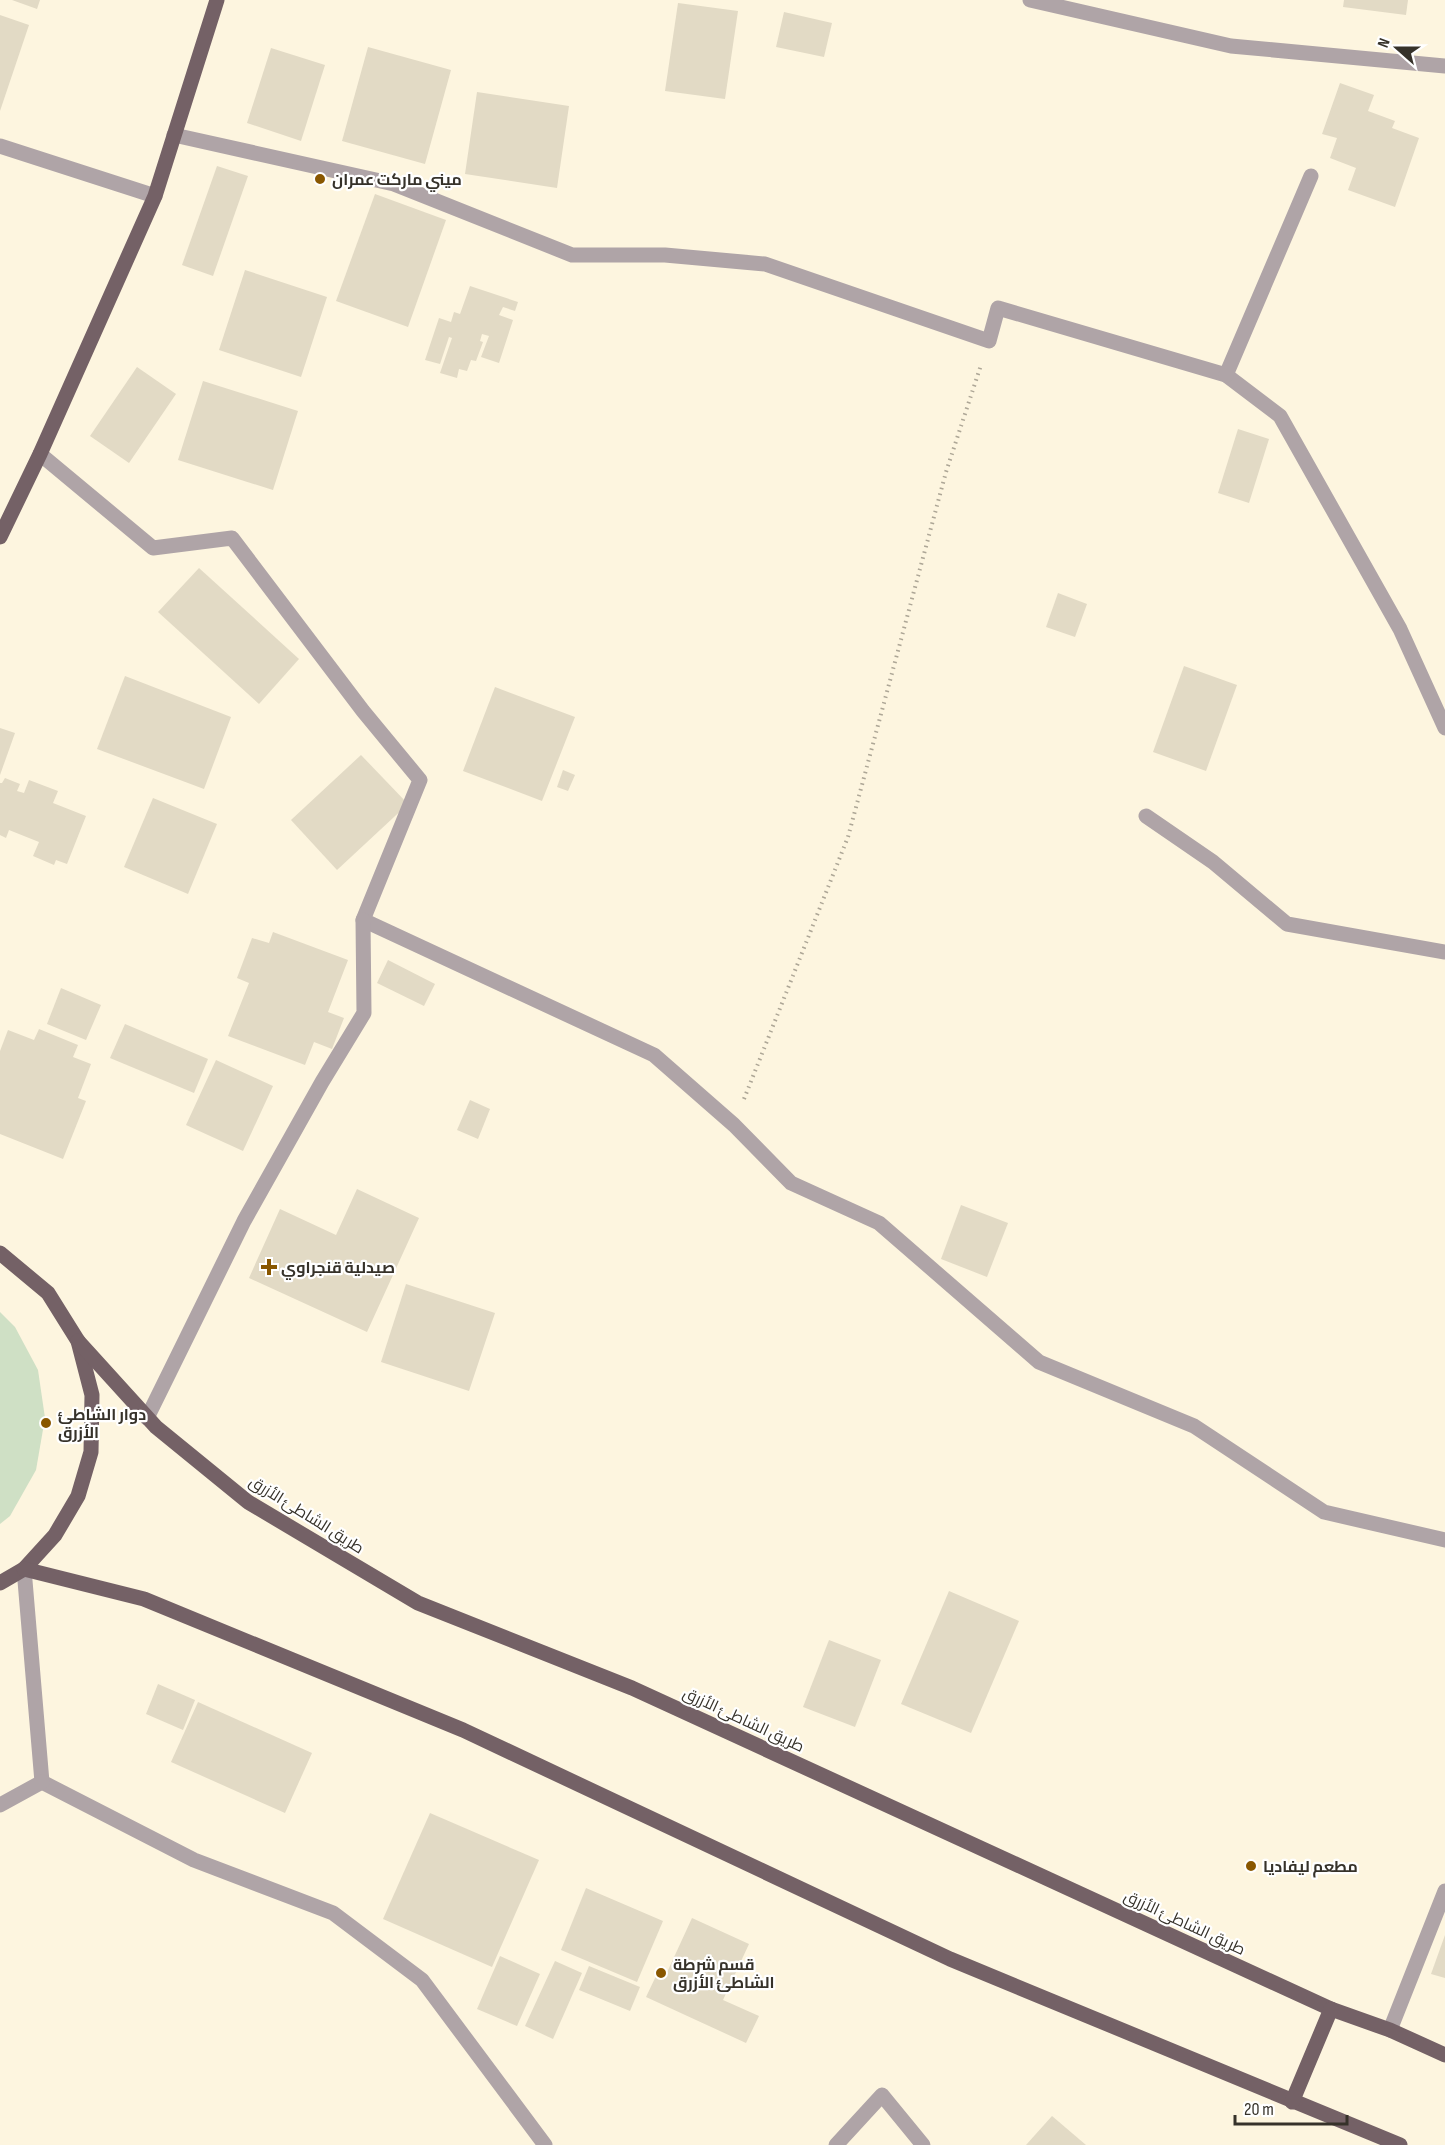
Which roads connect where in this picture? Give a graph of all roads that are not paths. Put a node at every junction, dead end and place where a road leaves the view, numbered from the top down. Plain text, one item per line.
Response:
1 (217, 0) edge
2 (1030, 0) edge
3 (1445, 66) edge
4 (174, 135) junction
5 (0, 146) edge
6 (1311, 176) dead end
7 (155, 195) junction
8 (1226, 375) junction
9 (40, 454) junction
10 (0, 537) edge
11 (1445, 728) edge
12 (1146, 816) dead end
13 (363, 920) junction
14 (1445, 952) edge
15 (0, 1253) edge
16 (78, 1341) junction
17 (147, 1418) junction
18 (1445, 1540) edge
19 (24, 1569) junction
20 (0, 1583) edge
21 (42, 1782) junction
22 (0, 1805) edge
23 (1445, 1891) edge
24 (1331, 2009) junction
25 (1390, 2030) junction
26 (1445, 2055) edge
27 (1292, 2102) junction
28 (545, 2145) edge
29 (836, 2145) edge
30 (923, 2145) edge
31 (1400, 2145) edge

1 - 4 main road
2 - 3 street
4 - 7 main road
4 - 8 street
5 - 7 street
6 - 8 street
7 - 9 main road
8 - 11 street
9 - 10 main road
9 - 13 street
12 - 14 street
13 - 17 street
13 - 18 street
15 - 16 main road
16 - 17 main road, طريق الشاطئ الأزرق
16 - 19 main road
17 - 24 main road, طريق الشاطئ الأزرق
19 - 20 main road
19 - 21 street
19 - 27 main road
21 - 22 street
21 - 28 street
23 - 25 street
24 - 25 main road, طريق الشاطئ الأزرق
24 - 27 main road
25 - 26 main road, طريق الشاطئ الأزرق
27 - 31 main road
29 - 30 street

